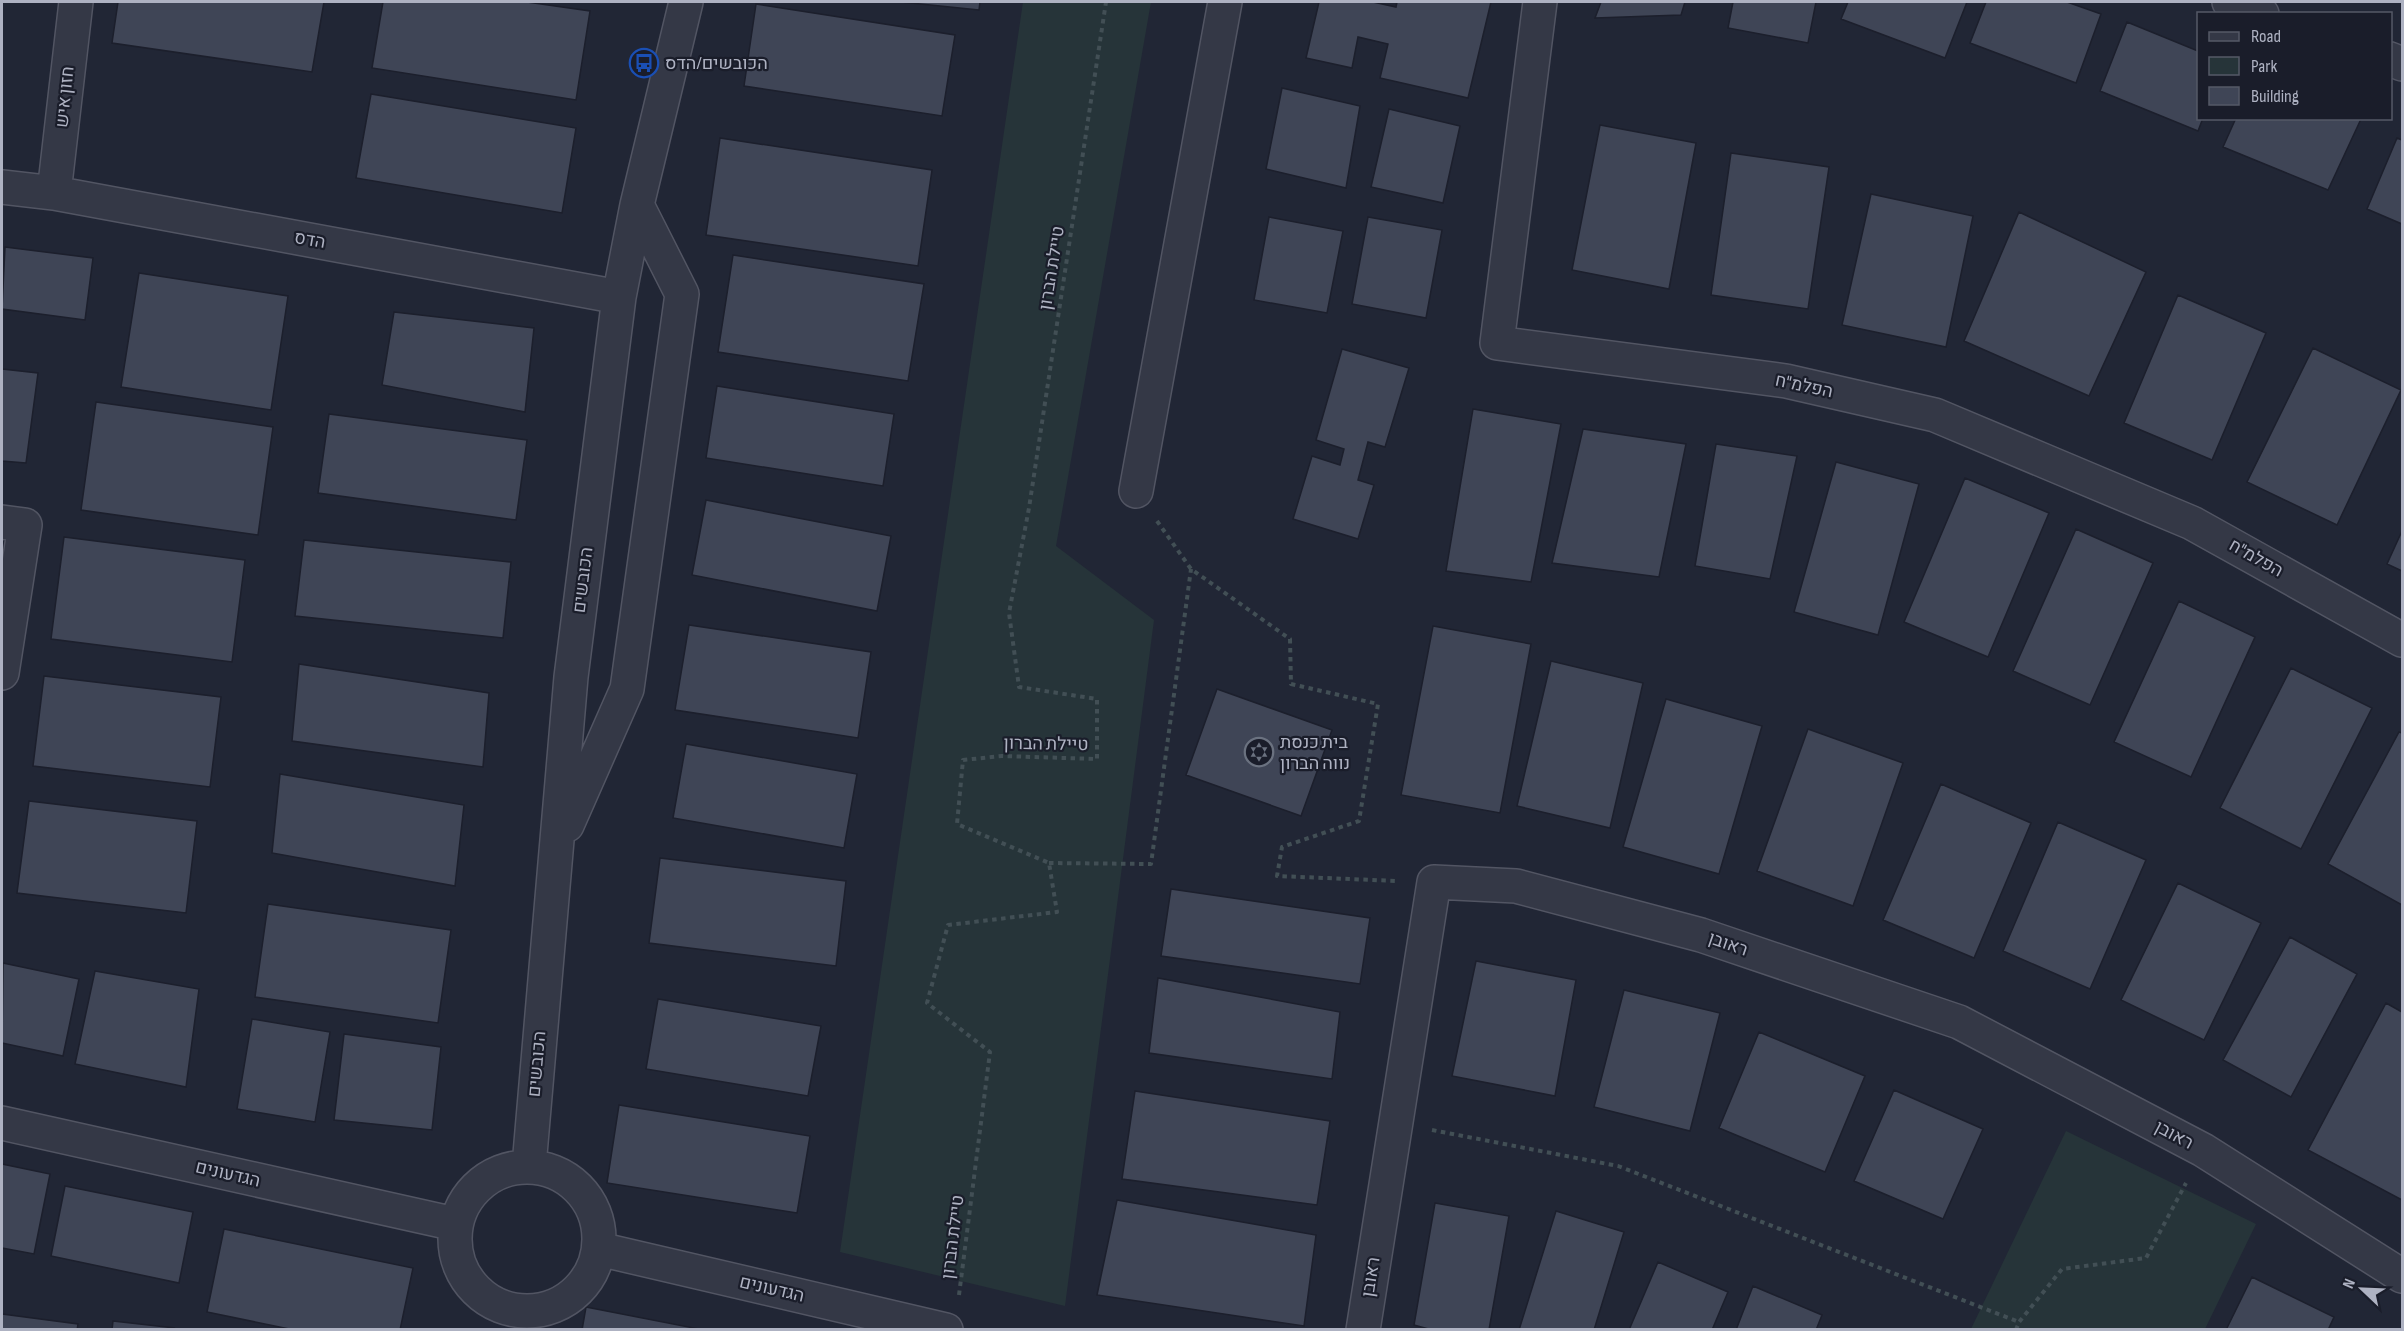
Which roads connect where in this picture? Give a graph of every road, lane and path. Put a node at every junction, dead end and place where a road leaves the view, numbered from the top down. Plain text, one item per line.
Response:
1 (76, 2) edge
2 (686, 2) edge
3 (1106, 2) edge
4 (1225, 2) edge
5 (1540, 2) edge
6 (2229, 2) edge
7 (2256, 12) edge
8 (2, 187) edge
9 (54, 193) junction
10 (637, 205) junction
11 (619, 297) junction
12 (1136, 491) joint
13 (13, 523) edge
14 (1191, 569) junction
15 (2403, 640) edge
16 (2, 673) edge
17 (556, 848) junction
18 (1048, 863) junction
19 (1434, 882) junction
20 (2, 1123) edge
21 (1395, 1124) junction
22 (2203, 1150) junction
23 (529, 1166) junction
24 (455, 1224) junction
25 (599, 1249) junction
26 (2403, 1276) edge
27 (952, 1318) edge
28 (512, 1320) edge
29 (2019, 1322) junction
30 (1363, 1329) edge
31 (2016, 1329) edge

1 - 9 street, חזון איש
2 - 10 street, הכובשים
3 - 18 path, טיילת הברון
4 - 12 street
5 - 15 street, הפלמ"ח
6 - 7 street
8 - 9 street, הדס
9 - 11 street, הדס
10 - 11 street, הכובשים
10 - 17 street
11 - 17 street, הכובשים
12 - 14 path
13 - 16 street
14 - 18 path
14 - 19 path
17 - 23 street, הכובשים
18 - 27 path, טיילת הברון
19 - 21 street, ראובן
19 - 22 street, ראובן
20 - 24 street, הגדעונים
21 - 29 path
21 - 30 street, ראובן
22 - 26 street, ראובן
22 - 29 path
23 - 24 street
23 - 25 street
24 - 28 street
25 - 27 street, הגדעונים
25 - 28 street
29 - 31 path

